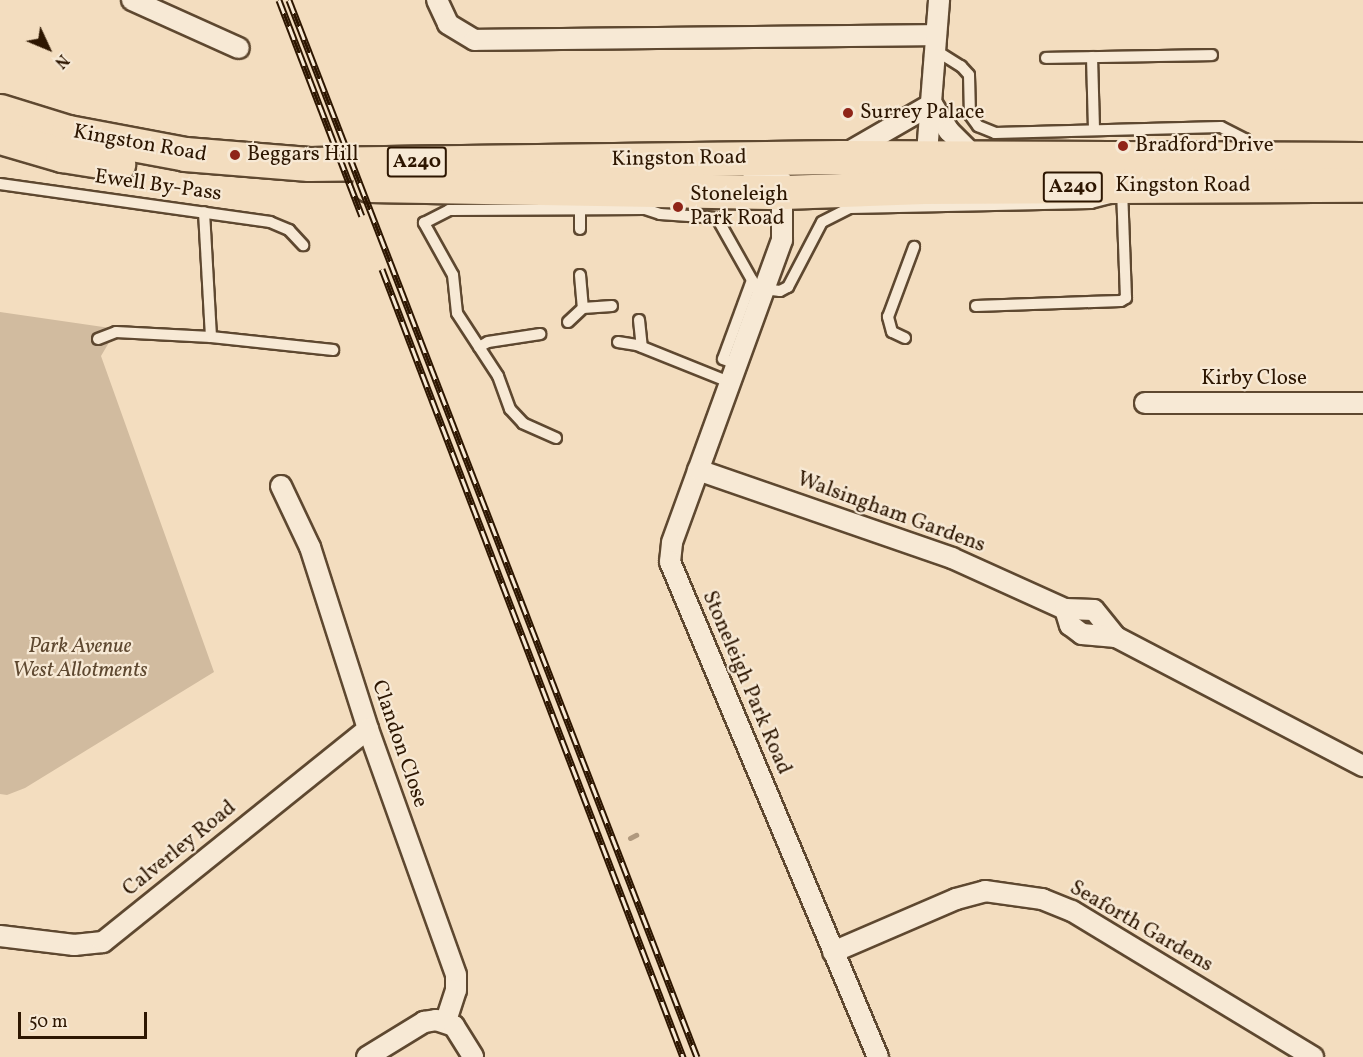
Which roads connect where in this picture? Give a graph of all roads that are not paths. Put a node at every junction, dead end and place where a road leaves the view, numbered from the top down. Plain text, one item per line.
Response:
1 (132, 0) edge
2 (437, 0) edge
3 (939, 0) edge
4 (936, 42) junction
5 (239, 48) dead end
6 (1212, 55) dead end
7 (1092, 57) junction
8 (1046, 58) dead end
9 (932, 104) junction
10 (0, 111) edge
11 (1094, 130) junction
12 (0, 137) edge
13 (985, 145) junction
14 (840, 157) junction
15 (721, 158) junction
16 (1363, 159) edge
17 (1251, 161) junction
18 (925, 172) junction
19 (0, 184) edge
20 (1363, 185) edge
21 (1121, 187) junction
22 (783, 192) junction
23 (580, 210) junction
24 (204, 212) junction
25 (580, 229) dead end
26 (303, 245) dead end
27 (915, 247) dead end
28 (580, 274) dead end
29 (759, 288) junction
30 (612, 306) dead end
31 (976, 306) dead end
32 (583, 308) junction
33 (639, 320) dead end
34 (568, 322) dead end
35 (540, 334) dead end
36 (211, 337) junction
37 (905, 338) dead end
38 (98, 339) dead end
39 (618, 342) dead end
40 (479, 347) junction
41 (642, 347) junction
42 (333, 350) dead end
43 (732, 373) junction
44 (1145, 403) dead end
45 (1363, 403) edge
46 (556, 438) dead end
47 (698, 470) junction
48 (281, 486) dead end
49 (1065, 609) junction
50 (1116, 637) junction
51 (368, 729) junction
52 (1363, 766) edge
53 (0, 936) edge
54 (833, 952) junction
55 (446, 1020) junction
56 (367, 1057) edge
57 (473, 1057) edge
58 (878, 1057) edge
59 (1313, 1057) edge

1 - 5 street
2 - 4 street
3 - 4 street
4 - 9 street
4 - 13 lane
6 - 7 lane
7 - 8 lane
7 - 11 lane
9 - 13 street
9 - 14 street
9 - 18 street
10 - 15 highway, Kingston Road / A240
11 - 13 lane
11 - 17 lane
12 - 22 highway, Kingston Road / A240
13 - 17 highway, Kingston Road / A240
13 - 18 highway, Kingston Road / A240
14 - 15 highway, Kingston Road / A240
14 - 18 highway, Kingston Road / A240
15 - 22 street
16 - 17 highway, Kingston Road / A240
18 - 21 highway, Kingston Road / A240
18 - 22 highway, Kingston Road / A240
19 - 24 lane, Ewell By-Pass
20 - 21 highway, Kingston Road / A240
21 - 29 lane
21 - 31 lane
22 - 29 street, Stoneleigh Park Road
23 - 25 lane
23 - 29 lane
23 - 40 lane
24 - 26 lane, Ewell By-Pass
24 - 36 lane
27 - 37 lane
28 - 32 lane
29 - 43 street, Stoneleigh Park Road
30 - 32 lane
32 - 34 lane
33 - 41 lane
35 - 40 lane
36 - 38 lane
36 - 42 lane
39 - 41 lane
40 - 46 lane
41 - 43 lane
43 - 47 street, Stoneleigh Park Road
44 - 45 street, Kirby Close
47 - 49 street, Walsingham Gardens
47 - 54 street, Stoneleigh Park Road
48 - 51 street, Clandon Close
49 - 50 street, Walsingham Gardens
49 - 50 street, Walsingham Gardens
50 - 52 street, Walsingham Gardens
51 - 53 street, Calverley Road
51 - 55 street, Clandon Close
54 - 58 street, Stoneleigh Park Road
54 - 59 street, Seaforth Gardens
55 - 56 street
55 - 57 street

